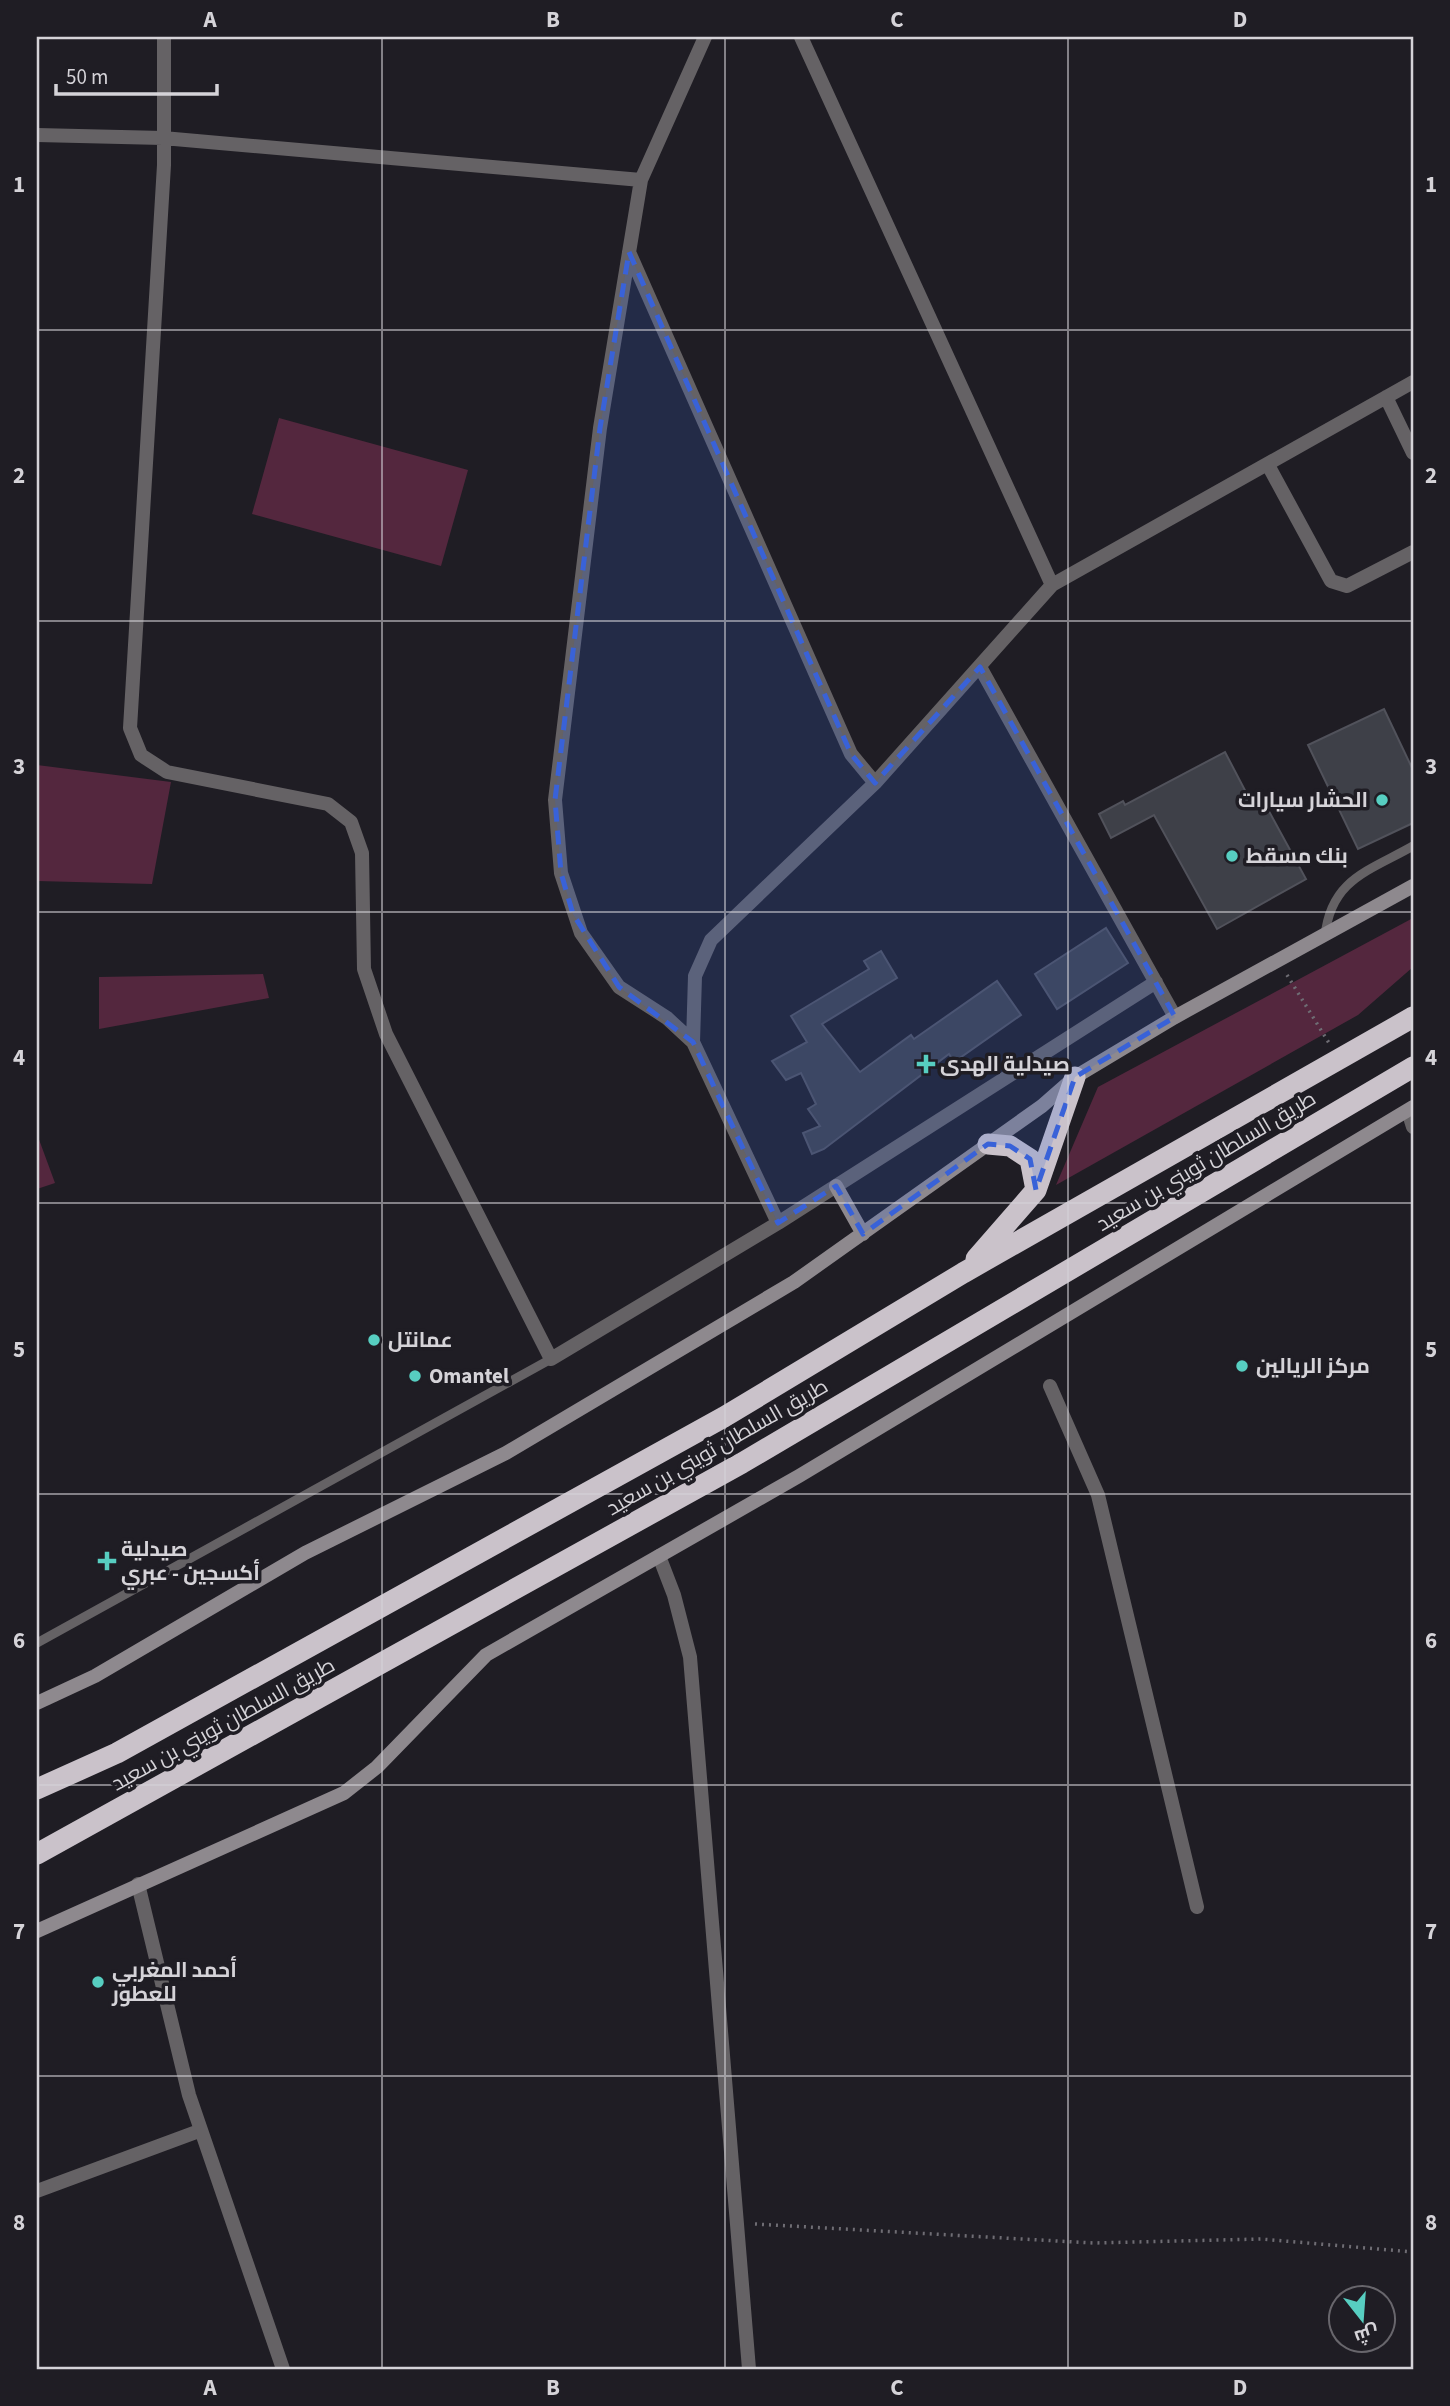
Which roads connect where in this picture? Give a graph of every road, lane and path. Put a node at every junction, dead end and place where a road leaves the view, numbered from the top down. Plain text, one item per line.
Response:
1 (163, 37) edge
2 (705, 37) edge
3 (801, 37) edge
4 (37, 135) edge
5 (163, 138) junction
6 (641, 180) junction
7 (629, 252) junction
8 (1413, 382) edge
9 (1386, 397) junction
10 (1413, 453) edge
11 (1268, 465) junction
12 (1413, 552) edge
13 (1052, 585) junction
14 (980, 667) junction
15 (875, 783) junction
16 (1413, 846) edge
17 (1413, 886) edge
18 (1325, 936) junction
19 (1280, 961) junction
20 (1156, 982) junction
21 (1175, 1017) junction
22 (1413, 1017) edge
23 (693, 1042) junction
24 (1340, 1058) junction
25 (1413, 1067) edge
26 (1075, 1077) junction
27 (1410, 1109) edge
28 (1413, 1127) edge
29 (988, 1144) junction
30 (836, 1186) junction
31 (1036, 1190) junction
32 (778, 1223) junction
33 (863, 1234) junction
34 (963, 1273) junction
35 (551, 1359) junction
36 (1051, 1386) dead end
37 (659, 1556) junction
38 (37, 1643) edge
39 (37, 1703) edge
40 (37, 1789) edge
41 (38, 1853) edge
42 (138, 1884) junction
43 (1197, 1907) dead end
44 (37, 1931) edge
45 (200, 2130) junction
46 (37, 2191) edge
47 (737, 2223) junction
48 (1413, 2252) edge
49 (283, 2369) edge
50 (750, 2369) edge

1 - 5 street
2 - 6 street
3 - 13 street
4 - 5 street
5 - 6 street
5 - 35 street
6 - 7 street
7 - 15 street
7 - 23 street
8 - 9 street
9 - 10 street
9 - 11 street
11 - 12 street
11 - 13 street
13 - 14 street
14 - 15 street
14 - 20 street
15 - 23 street
16 - 18 lane
17 - 18 street
18 - 19 street
19 - 21 street
19 - 24 path
20 - 21 street
20 - 30 street
21 - 26 street
22 - 24 highway, طريق السلطان ثويني بن سعيد
23 - 32 street
24 - 34 highway, طريق السلطان ثويني بن سعيد
25 - 41 highway, طريق السلطان ثويني بن سعيد
26 - 29 street
26 - 31 highway
27 - 28 street
27 - 37 street
29 - 31 highway
29 - 33 street
30 - 32 street
30 - 33 street
31 - 34 highway
32 - 35 street
33 - 39 street
34 - 40 highway, طريق السلطان ثويني بن سعيد
35 - 38 lane
36 - 43 street
37 - 42 street
37 - 47 street
42 - 44 street
42 - 45 street
45 - 46 street
45 - 49 street
47 - 48 path
47 - 50 street

